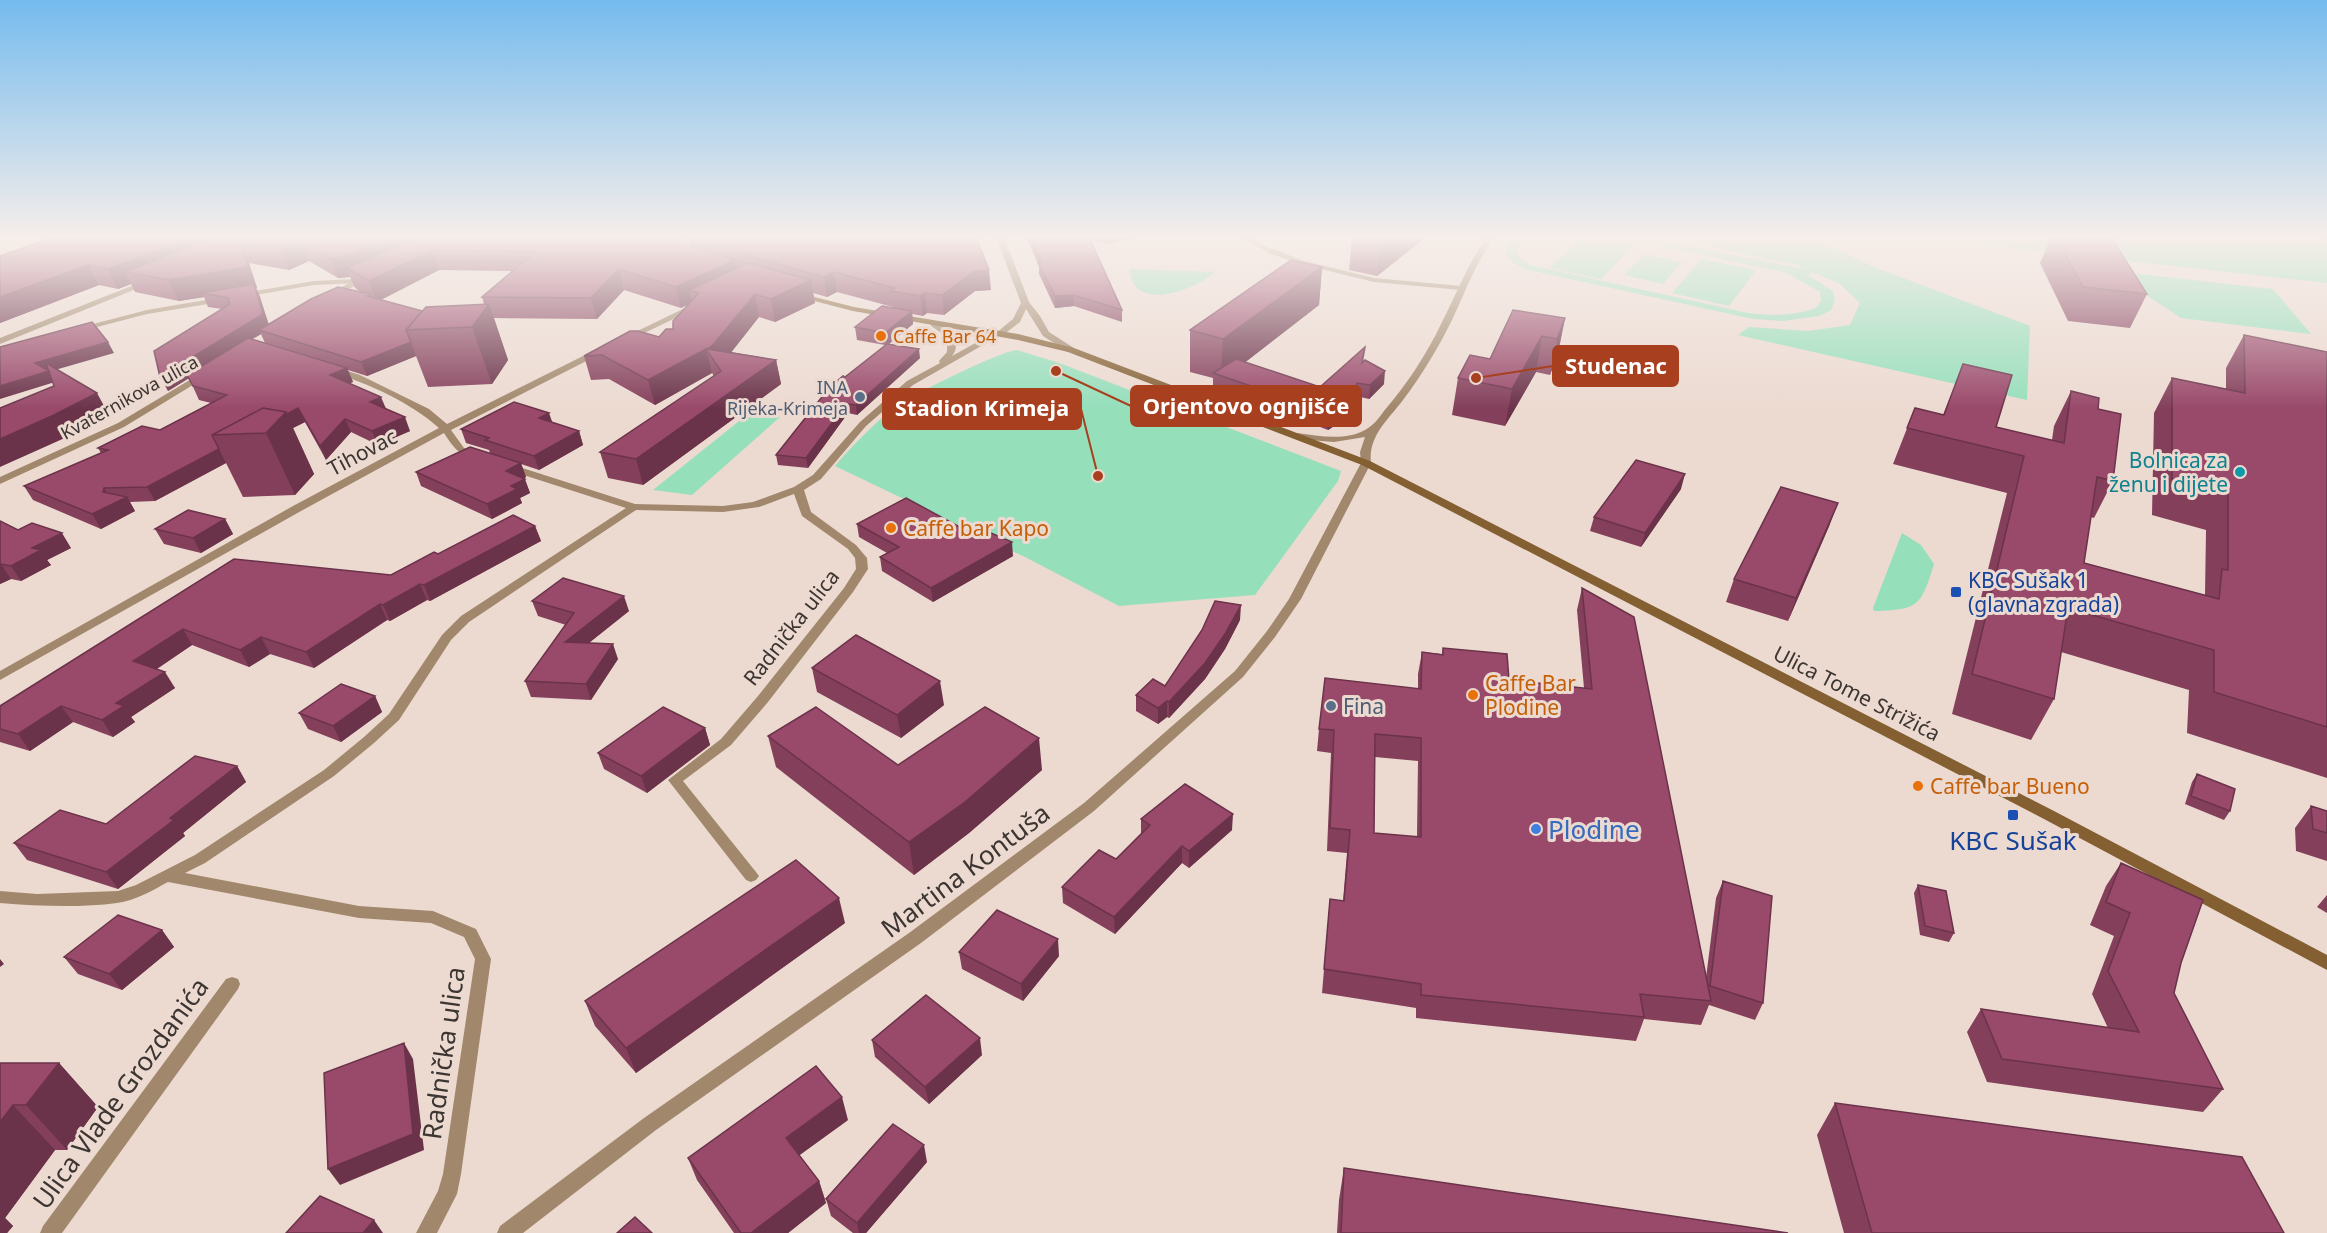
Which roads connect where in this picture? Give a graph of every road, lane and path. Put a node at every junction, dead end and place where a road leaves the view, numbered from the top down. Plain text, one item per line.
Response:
1 (119, 295) edge
2 (245, 295) edge
3 (333, 295) edge
4 (800, 295) edge
5 (1022, 295) edge
6 (1458, 295) edge
7 (325, 299) edge
8 (1025, 303) junction
9 (701, 304) edge
10 (934, 324) junction
11 (68, 332) edge
12 (1000, 333) junction
13 (0, 341) edge
14 (1071, 350) junction
15 (940, 365) junction
16 (323, 366) edge
17 (214, 368) edge
18 (446, 429) junction
19 (1373, 430) junction
20 (1297, 436) junction
21 (482, 458) edge
22 (494, 462) edge
23 (1366, 463) junction
24 (0, 481) edge
25 (798, 489) junction
26 (634, 507) junction
27 (0, 676) edge
28 (168, 876) junction
29 (751, 876) dead end
30 (0, 897) edge
31 (2327, 963) edge
32 (232, 984) dead end
33 (50, 1233) edge
34 (426, 1233) edge
35 (507, 1233) edge

1 - 13 street
2 - 11 street
3 - 7 street
4 - 10 main road, Ulica Tome Strižića
5 - 8 street
6 - 19 street
8 - 12 street
8 - 14 street
9 - 18 street, Tihovac
10 - 12 main road, Ulica Tome Strižića
10 - 15 street
12 - 14 main road, Ulica Tome Strižića
12 - 15 street
14 - 20 main road, Ulica Tome Strižića
15 - 25 street
16 - 18 street
17 - 24 street, Kvaternikova ulica
18 - 21 street
18 - 27 street, Tihovac
19 - 20 street
19 - 23 street, Martina Kontuša
20 - 23 main road, Ulica Tome Strižića
22 - 26 street
23 - 31 main road, Ulica Tome Strižića
23 - 35 street, Martina Kontuša
25 - 26 street
25 - 29 street, Radnička ulica
26 - 28 street
28 - 30 street
28 - 34 street, Radnička ulica
32 - 33 street, Ulica Vlade Grozdanića

